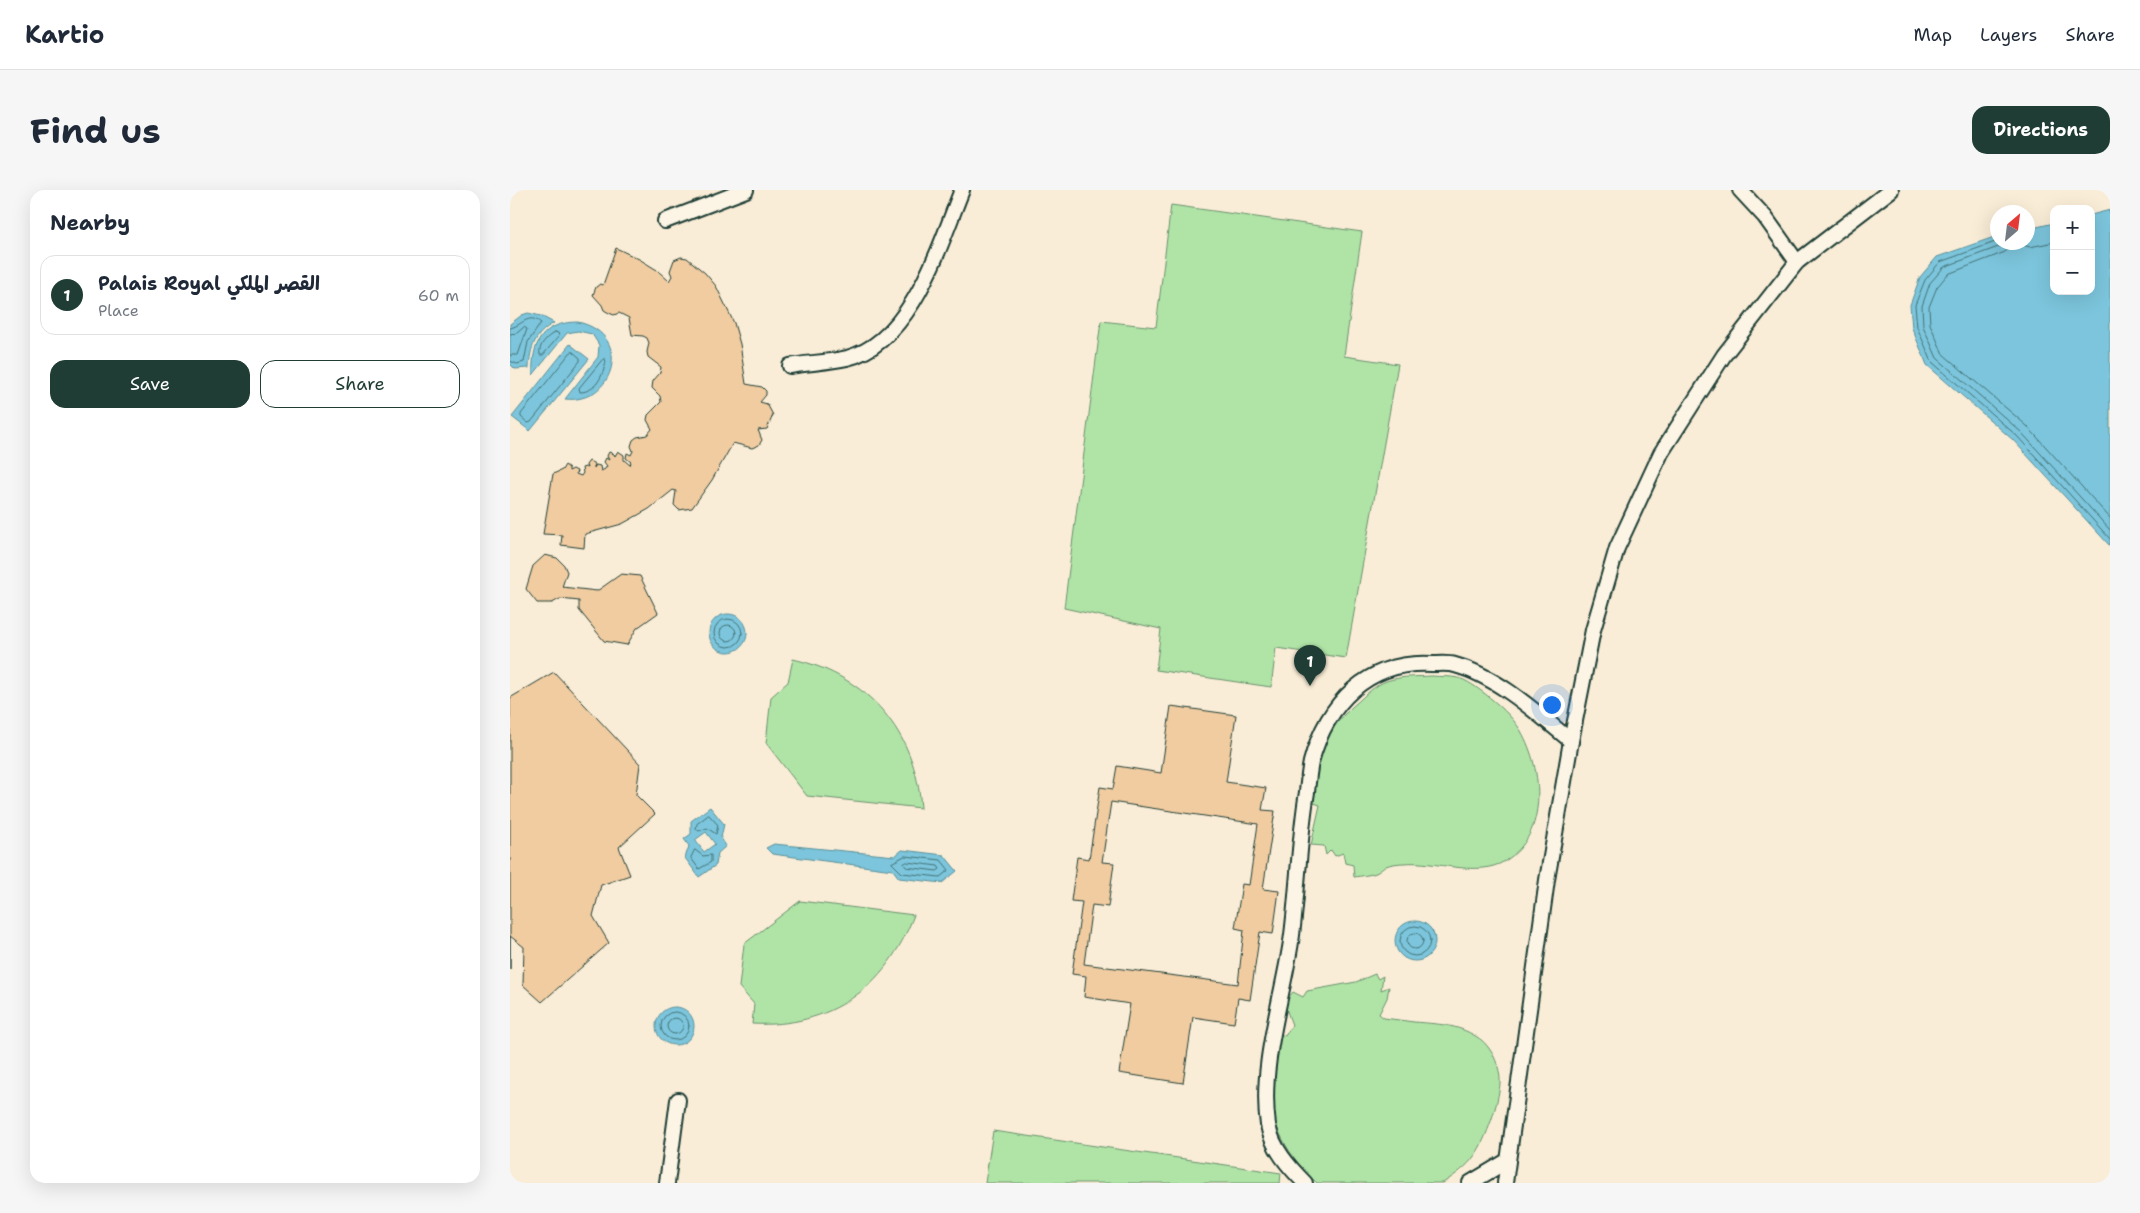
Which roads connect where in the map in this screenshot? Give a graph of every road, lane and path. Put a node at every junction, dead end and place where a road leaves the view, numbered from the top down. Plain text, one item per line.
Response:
1 (746, 190) edge
2 (962, 190) edge
3 (1740, 190) edge
4 (1892, 190) edge
5 (665, 221) dead end
6 (1798, 262) junction
7 (790, 366) dead end
8 (1571, 740) junction
9 (678, 1100) dead end
10 (1507, 1161) junction
11 (667, 1183) edge
12 (1305, 1183) edge
13 (1470, 1183) edge
14 (1505, 1183) edge

1 - 5 lane
2 - 7 lane
3 - 6 lane
4 - 6 lane
6 - 8 lane
8 - 10 lane
8 - 12 lane
9 - 11 lane
10 - 13 lane
10 - 14 lane

